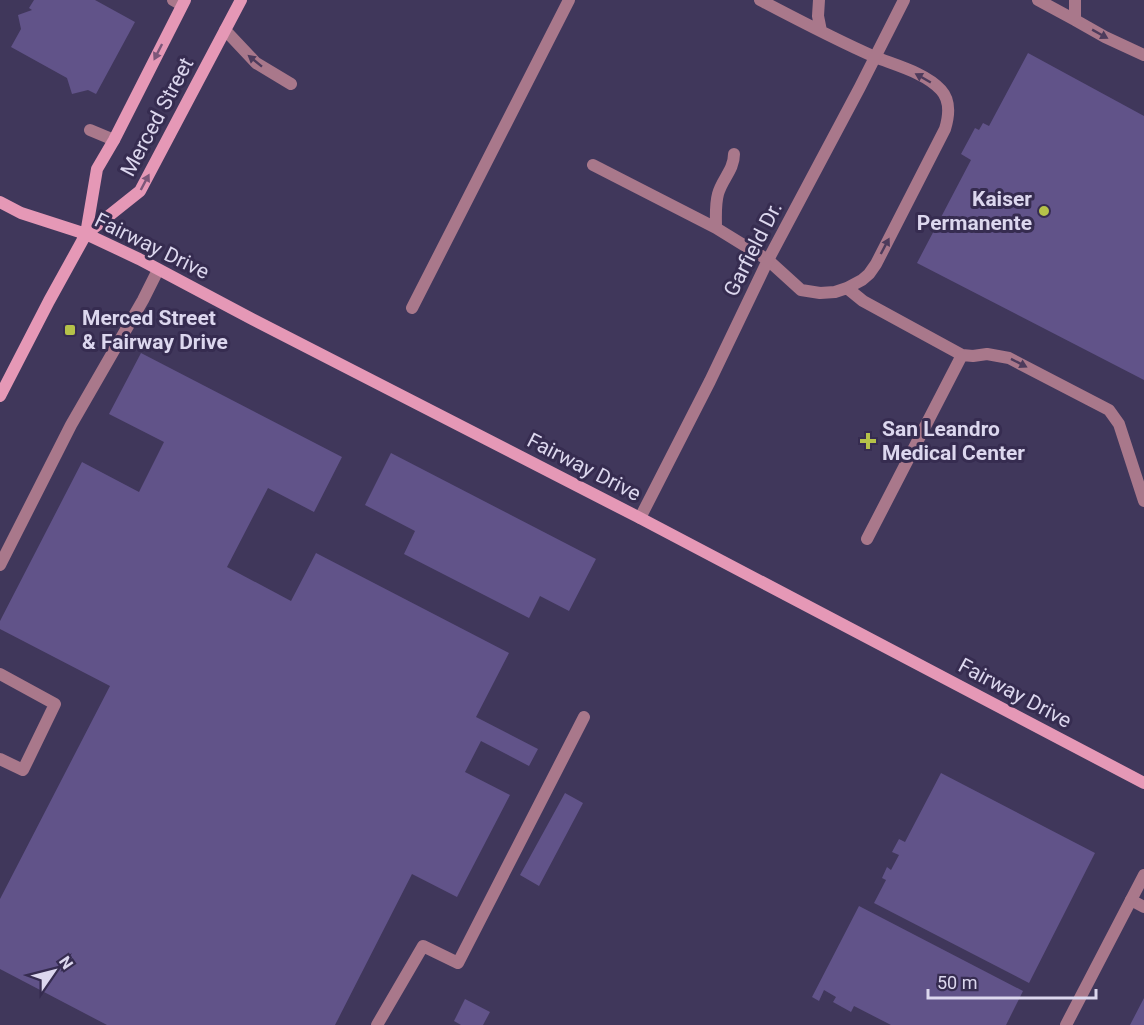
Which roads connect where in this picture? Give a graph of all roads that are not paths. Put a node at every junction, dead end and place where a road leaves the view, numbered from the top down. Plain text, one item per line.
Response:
1 (241, 0) edge
2 (569, 0) edge
3 (760, 0) edge
4 (819, 0) edge
5 (904, 0) edge
6 (1038, 0) edge
7 (1075, 0) edge
8 (180, 2) edge
9 (1075, 20) junction
10 (225, 30) junction
11 (821, 31) junction
12 (1144, 55) edge
13 (875, 57) junction
14 (291, 84) dead end
15 (90, 130) dead end
16 (114, 140) junction
17 (734, 154) dead end
18 (593, 165) dead end
19 (0, 202) edge
20 (716, 228) junction
21 (86, 234) junction
22 (768, 260) junction
23 (158, 270) junction
24 (847, 288) junction
25 (412, 308) dead end
26 (962, 355) junction
27 (0, 396) edge
28 (1144, 501) edge
29 (640, 518) junction
30 (867, 539) dead end
31 (0, 565) edge
32 (0, 674) edge
33 (584, 717) dead end
34 (0, 759) edge
35 (1144, 783) edge
36 (1144, 875) edge
37 (1131, 900) junction
38 (1144, 907) edge
39 (377, 1025) edge
40 (1066, 1025) edge

1 - 10 street, Merced Street
2 - 25 street
3 - 11 street
4 - 11 street
5 - 13 street, Garfield Dr.
6 - 9 street
7 - 9 street
8 -> 16 street, Merced Street
9 -> 12 street
14 -> 10 street
21 -> 10 street, Merced Street
11 - 13 street
13 - 22 street, Garfield Dr.
24 -> 13 street
15 - 16 street
16 - 21 street, Merced Street
17 - 20 street
18 - 20 street
19 - 21 street, Fairway Drive
20 - 22 street
21 - 23 street, Fairway Drive
21 - 27 street, Merced Street
22 - 24 street
22 - 29 street, Garfield Dr.
23 - 29 street, Fairway Drive
23 - 31 street
24 - 26 street
26 -> 28 street
26 - 30 street
29 - 35 street, Fairway Drive
32 - 34 street
33 - 39 street
36 - 37 street
37 - 38 street
37 - 40 street

